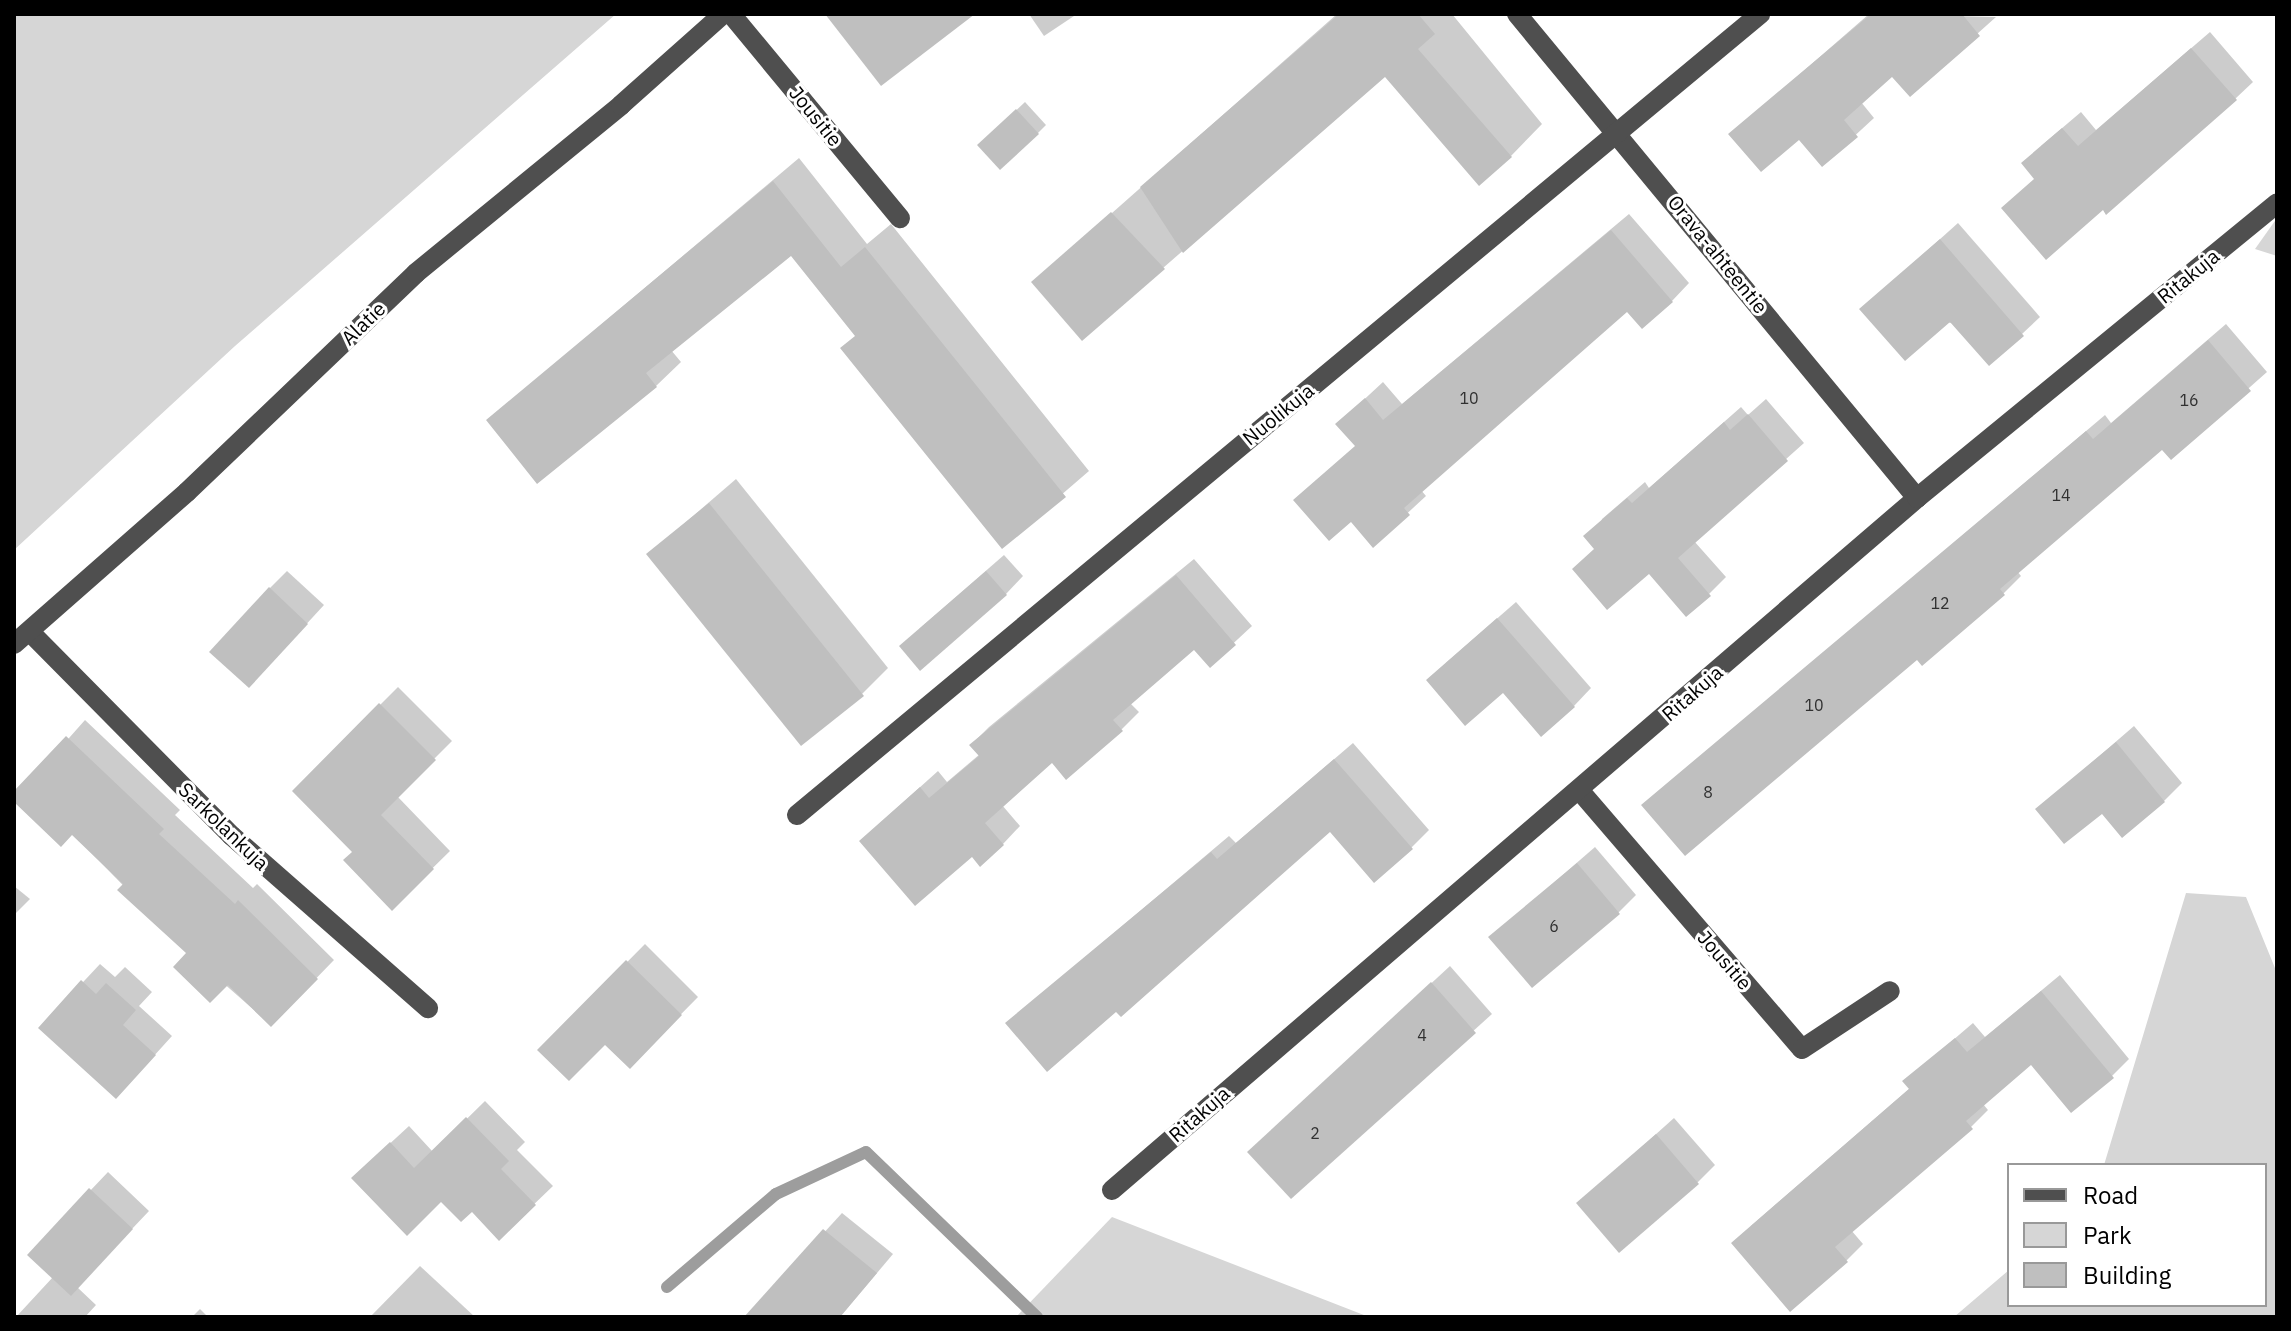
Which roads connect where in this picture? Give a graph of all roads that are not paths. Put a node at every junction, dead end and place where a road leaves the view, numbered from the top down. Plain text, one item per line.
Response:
1 (723, 14) edge
2 (731, 14) edge
3 (1517, 14) edge
4 (1760, 14) edge
5 (1620, 133) junction
6 (2277, 203) edge
7 (900, 218) dead end
8 (1917, 498) junction
9 (22, 638) edge
10 (1580, 791) junction
11 (797, 815) dead end
12 (1890, 991) dead end
13 (428, 1008) dead end
14 (1112, 1190) dead end

1 - 9 street, Alatie
2 - 7 street, Jousitie
3 - 5 street, Orava-ahteentie
4 - 5 street, Nuolikuja
5 - 8 street, Orava-ahteentie
5 - 11 street, Nuolikuja
6 - 8 street, Ritakuja
8 - 10 street, Ritakuja
9 - 13 street, Sarkolankuja
10 - 12 street, Jousitie
10 - 14 street, Ritakuja

